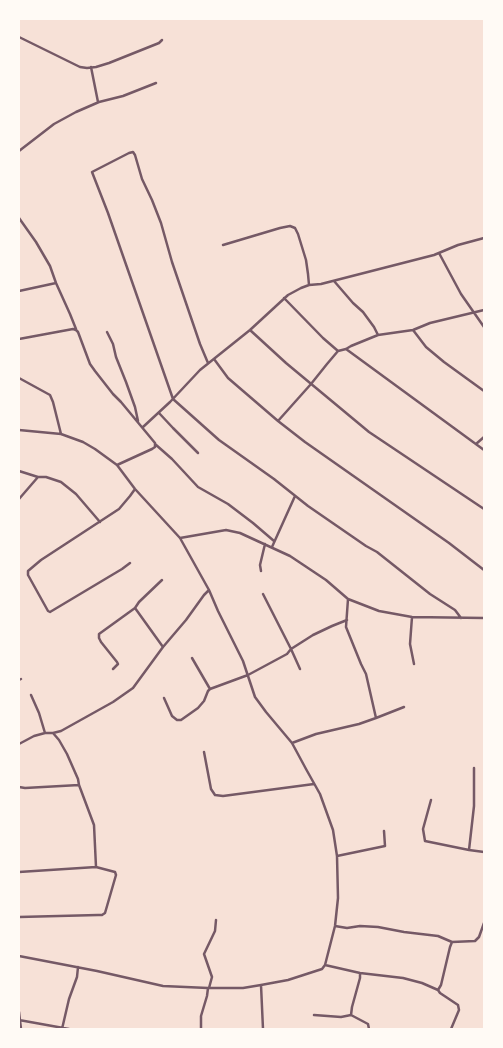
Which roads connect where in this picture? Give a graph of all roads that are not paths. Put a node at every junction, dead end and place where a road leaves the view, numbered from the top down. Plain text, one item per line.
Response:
1 (19, 37) edge
2 (162, 40) dead end
3 (91, 67) junction
4 (156, 83) dead end
5 (98, 102) junction
6 (19, 150) edge
7 (19, 218) edge
8 (484, 238) edge
9 (223, 245) dead end
10 (439, 253) junction
11 (334, 281) junction
12 (56, 283) junction
13 (309, 285) junction
14 (19, 291) edge
15 (284, 298) junction
16 (484, 310) edge
17 (475, 312) junction
18 (484, 327) edge
19 (76, 330) junction
20 (250, 330) junction
21 (412, 330) junction
22 (107, 332) dead end
23 (378, 335) junction
24 (19, 339) edge
25 (346, 350) junction
26 (338, 351) junction
27 (214, 359) junction
28 (208, 364) junction
29 (19, 378) edge
30 (311, 384) junction
31 (484, 391) edge
32 (173, 399) junction
33 (160, 413) junction
34 (278, 421) junction
35 (138, 422) junction
36 (143, 428) junction
37 (19, 431) edge
38 (61, 434) junction
39 (484, 437) edge
40 (155, 444) junction
41 (476, 444) junction
42 (484, 450) edge
43 (198, 453) dead end
44 (117, 464) junction
45 (19, 471) edge
46 (38, 477) junction
47 (135, 489) junction
48 (295, 496) junction
49 (19, 499) edge
50 (484, 509) edge
51 (100, 522) junction
52 (180, 538) junction
53 (274, 541) junction
54 (265, 544) junction
55 (272, 547) junction
56 (130, 563) dead end
57 (484, 570) edge
58 (261, 571) dead end
59 (162, 580) dead end
60 (209, 590) junction
61 (263, 594) dead end
62 (348, 599) junction
63 (135, 608) junction
64 (412, 616) junction
65 (462, 618) junction
66 (484, 618) edge
67 (347, 620) junction
68 (163, 647) junction
69 (291, 649) junction
70 (192, 658) dead end
71 (414, 664) dead end
72 (113, 669) dead end
73 (300, 669) dead end
74 (248, 675) junction
75 (210, 689) junction
76 (31, 695) dead end
77 (164, 698) dead end
78 (404, 707) dead end
79 (376, 718) junction
80 (45, 733) junction
81 (53, 733) junction
82 (292, 743) junction
83 (19, 744) edge
84 (204, 752) dead end
85 (474, 768) dead end
86 (314, 784) junction
87 (79, 785) junction
88 (19, 787) edge
89 (431, 800) dead end
90 (384, 831) dead end
91 (469, 850) junction
92 (484, 852) edge
93 (336, 856) junction
94 (96, 867) junction
95 (19, 872) edge
96 (19, 916) edge
97 (216, 920) dead end
98 (484, 923) edge
99 (335, 926) junction
100 (452, 942) junction
101 (19, 956) edge
102 (325, 965) junction
103 (78, 967) junction
104 (360, 973) junction
105 (262, 986) junction
106 (208, 988) junction
107 (438, 990) junction
108 (19, 1012) edge
109 (314, 1015) dead end
110 (352, 1015) junction
111 (20, 1020) edge
112 (62, 1028) edge
113 (21, 1029) edge
114 (69, 1029) edge
115 (201, 1029) edge
116 (263, 1029) edge
117 (369, 1029) edge
118 (452, 1029) edge

1 - 3 street
2 - 3 street
3 - 5 street
4 - 5 street
5 - 6 street
7 - 12 street
8 - 10 street
9 - 13 street
10 - 11 street
10 - 17 street
11 - 13 street
11 - 23 street
12 - 14 street
12 - 19 street
13 - 15 street
15 - 20 street
15 - 26 street
16 - 17 street
17 - 18 street
17 - 21 street
19 - 24 street
19 - 35 street
20 - 27 street
20 - 30 street
21 - 23 street
21 - 31 street
22 - 35 street
23 - 25 street
25 - 26 street
25 - 41 street
26 - 30 street
27 - 28 street
27 - 34 street
28 - 32 street
28 - 32 street
29 - 38 street
30 - 34 street
30 - 50 street
32 - 33 street
32 - 48 street
33 - 36 street
33 - 43 street
34 - 57 street
35 - 36 street
36 - 40 street
37 - 38 street
38 - 44 street
39 - 41 street
40 - 44 street
40 - 53 street
41 - 42 street
44 - 47 street
45 - 46 street
46 - 49 street
46 - 51 street
47 - 51 street
47 - 52 street
48 - 53 street
48 - 65 street
51 - 56 street
52 - 54 street
52 - 60 street
53 - 55 street
54 - 55 street
54 - 58 street
55 - 62 street
59 - 63 street
60 - 68 street
60 - 74 street
61 - 69 street
62 - 64 street
62 - 67 street
63 - 68 street
63 - 72 street
64 - 65 street
64 - 71 street
65 - 66 street
67 - 69 street
67 - 79 street
68 - 81 street
69 - 73 street
69 - 74 street
70 - 75 street
74 - 75 street
74 - 82 street
75 - 77 street
76 - 80 street
78 - 79 street
79 - 82 street
80 - 81 street
80 - 83 street
81 - 87 street
82 - 86 street
84 - 86 street
85 - 91 street
86 - 93 street
87 - 88 street
87 - 94 street
89 - 91 street
90 - 93 street
91 - 92 street
93 - 99 street
94 - 95 street
94 - 96 street
97 - 106 street
98 - 100 street
99 - 100 street
99 - 102 street
100 - 107 street
101 - 103 street
102 - 104 street
102 - 105 street
103 - 106 street
103 - 112 street
104 - 107 street
104 - 110 street
105 - 106 street
105 - 116 street
106 - 115 street
107 - 118 street
108 - 111 street
109 - 110 street
110 - 117 street
111 - 112 street
111 - 113 street
112 - 114 street

